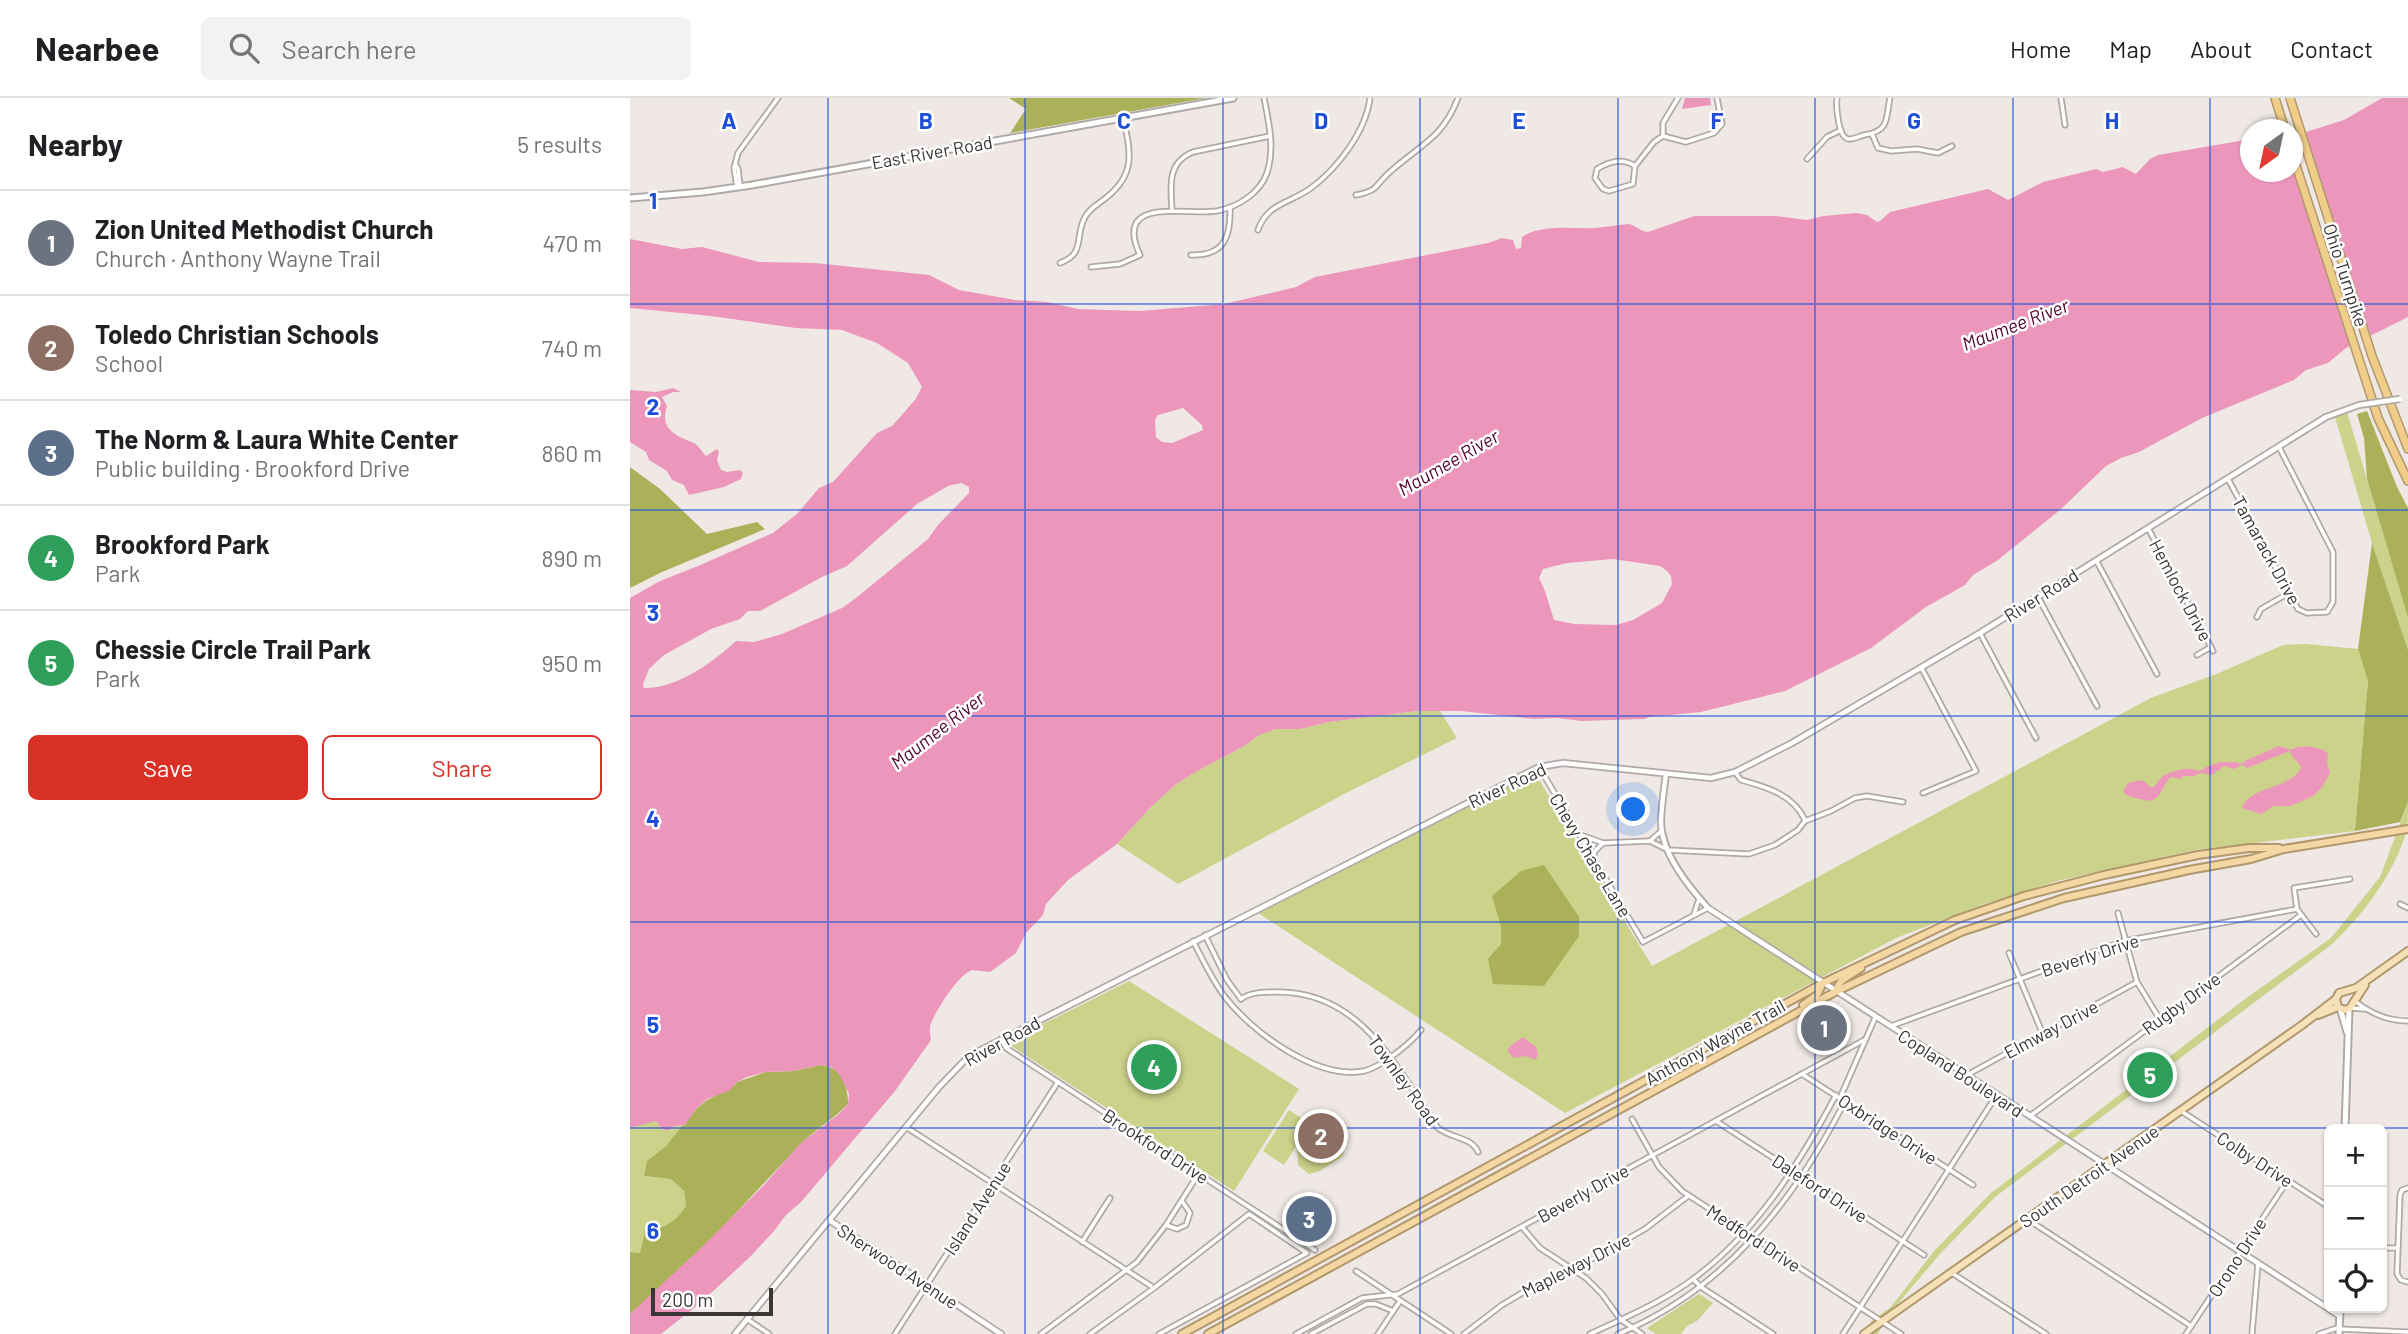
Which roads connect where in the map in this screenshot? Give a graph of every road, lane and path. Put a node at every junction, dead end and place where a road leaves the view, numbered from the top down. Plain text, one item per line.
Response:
1 (778, 98) edge
2 (1233, 98) edge
3 (1264, 98) edge
4 (1370, 98) edge
5 (1458, 98) edge
6 (1678, 98) edge
7 (1717, 98) edge
8 (1837, 98) edge
9 (2060, 98) edge
10 (2290, 99) edge
11 (1889, 100) edge
12 (2276, 101) edge
13 (1123, 117) junction
14 (2282, 119) edge
15 (2065, 125) dead end
16 (1840, 130) junction
17 (1872, 134) junction
18 (1271, 136) junction
19 (1663, 136) junction
20 (1952, 146) dead end
21 (1807, 159) dead end
22 (1636, 166) junction
23 (2301, 182) edge
24 (739, 187) junction
25 (1356, 195) dead end
26 (630, 198) edge
27 (1230, 207) junction
28 (1172, 211) junction
29 (1258, 230) dead end
30 (1191, 255) dead end
31 (1060, 263) dead end
32 (1091, 267) dead end
33 (2408, 398) edge
34 (2278, 447) junction
35 (2408, 449) edge
36 (2228, 479) junction
37 (2408, 481) edge
38 (2148, 528) junction
39 (2096, 561) junction
40 (2290, 593) junction
41 (2038, 597) junction
42 (2258, 617) dead end
43 (1980, 633) junction
44 (2197, 654) dead end
45 (1921, 667) junction
46 (2157, 674) dead end
47 (2097, 706) dead end
48 (2036, 738) dead end
49 (1539, 767) junction
50 (1735, 772) junction
51 (1666, 774) junction
52 (1923, 793) dead end
53 (1903, 802) dead end
54 (1805, 821) junction
55 (2408, 829) edge
56 (1662, 830) junction
57 (1578, 834) junction
58 (1650, 841) junction
59 (1603, 843) junction
60 (2284, 849) junction
61 (1668, 850) junction
62 (1592, 858) junction
63 (2350, 879) dead end
64 (1699, 899) junction
65 (2400, 904) dead end
66 (1708, 908) junction
67 (2408, 908) edge
68 (2297, 909) junction
69 (2118, 913) dead end
70 (2301, 915) junction
71 (1693, 916) junction
72 (2316, 934) dead end
73 (1205, 935) junction
74 (1194, 941) junction
75 (2124, 941) junction
76 (1899, 946) junction
77 (2408, 951) edge
78 (2009, 953) dead end
79 (2019, 979) junction
80 (2368, 980) junction
81 (2137, 982) junction
82 (1823, 984) junction
83 (2348, 991) junction
84 (1835, 992) junction
85 (1241, 999) junction
86 (2336, 999) junction
87 (2355, 1000) junction
88 (2339, 1008) junction
89 (2350, 1009) junction
90 (2365, 1009) junction
91 (1239, 1012) junction
92 (2313, 1017) junction
93 (1875, 1018) junction
94 (2160, 1019) junction
95 (2408, 1021) edge
96 (1775, 1024) junction
97 (1889, 1027) junction
98 (1421, 1030) dead end
99 (2042, 1033) junction
100 (2347, 1034) junction
101 (1001, 1039) junction
102 (1866, 1039) junction
103 (1390, 1056) junction
104 (1802, 1074) junction
105 (1965, 1076) junction
106 (1058, 1082) junction
107 (1996, 1096) junction
108 (1838, 1097) junction
109 (1845, 1101) junction
110 (2181, 1111) junction
111 (2029, 1117) junction
112 (1632, 1119) dead end
113 (1716, 1121) junction
114 (2345, 1124) edge
115 (906, 1127) junction
116 (1478, 1152) dead end
117 (1652, 1155) junction
118 (2104, 1166) junction
119 (1792, 1169) junction
120 (1949, 1169) junction
121 (1199, 1173) junction
122 (1801, 1175) junction
123 (2288, 1180) junction
124 (992, 1184) junction
125 (1973, 1185) dead end
126 (2407, 1188) edge
127 (1688, 1196) junction
128 (1110, 1198) dead end
129 (1182, 1200) junction
130 (2324, 1204) edge
131 (829, 1220) junction
132 (2027, 1220) junction
133 (1166, 1225) junction
134 (1522, 1227) junction
135 (1745, 1233) junction
136 (1755, 1239) junction
137 (1902, 1241) junction
138 (1082, 1242) junction
139 (2387, 1248) edge
140 (2398, 1248) junction
141 (1315, 1250) dead end
142 (2240, 1252) junction
143 (1924, 1255) dead end
144 (2258, 1264) junction
145 (1574, 1269) junction
146 (1127, 1271) junction
147 (1356, 1271) dead end
148 (1952, 1273) junction
149 (1693, 1279) junction
150 (2408, 1282) edge
151 (927, 1285) junction
152 (1151, 1286) dead end
153 (1701, 1287) junction
154 (1392, 1296) junction
155 (1399, 1301) junction
156 (1860, 1307) junction
157 (1393, 1311) junction
158 (2340, 1316) joint
159 (747, 1320) junction
160 (1622, 1321) junction
161 (1882, 1322) junction
162 (2191, 1326) junction
163 (1632, 1328) junction
164 (2339, 1330) edge
165 (2408, 1332) edge
166 (2395, 1333) edge
167 (735, 1334) edge
168 (769, 1334) edge
169 (895, 1334) edge
170 (1001, 1334) edge
171 (1041, 1334) edge
172 (1090, 1334) edge
173 (1159, 1334) edge
174 (1182, 1334) edge
175 (1208, 1334) edge
176 (1296, 1334) edge
177 (1311, 1334) edge
178 (1378, 1334) edge
179 (1451, 1334) edge
180 (1464, 1334) edge
181 (1590, 1334) edge
182 (1618, 1334) edge
183 (1642, 1334) edge
184 (1773, 1334) edge
185 (1843, 1334) edge
186 (1864, 1334) edge
187 (1901, 1334) edge
188 (2046, 1334) edge
189 (2186, 1334) edge
190 (2252, 1334) edge
191 (2319, 1334) edge

1 - 24 street
2 - 13 main road, East River Road
3 - 18 street
4 - 29 street
5 - 25 street
6 - 19 street
7 - 19 street
8 - 16 street
9 - 15 street
10 - 35 highway, Ohio Turnpike
11 - 17 street
12 - 14 highway
13 - 24 main road, East River Road
13 - 31 street
16 - 17 street
16 - 21 street
17 - 20 street
18 - 27 street
18 - 28 street
19 - 22 street
22 - 22 street
23 - 37 highway, Ohio Turnpike
24 - 26 main road, East River Road
27 - 28 street
27 - 30 street
28 - 32 street
33 - 34 street, River Road, bridge
34 - 36 street, River Road
34 - 40 street, Tamarack Drive
36 - 38 street, River Road
36 - 40 street, Tamarack Drive
38 - 39 street, River Road
38 - 44 street, Hemlock Drive
39 - 41 street, River Road
39 - 46 street
40 - 42 street
41 - 43 street, River Road
41 - 47 street
43 - 45 street, River Road
43 - 48 street
45 - 50 street, River Road
45 - 52 street
49 - 51 street, River Road
49 - 57 street, Chevy Chase Lane
49 - 73 street, River Road
50 - 51 street, River Road
50 - 54 street
51 - 56 street, Copland Boulevard
53 - 54 street
54 - 61 street
55 - 60 highway, Anthony Wayne Trail
56 - 58 street
56 - 61 street, Copland Boulevard
57 - 59 street
57 - 62 street, Chevy Chase Lane
58 - 59 street
58 - 61 street
59 - 62 street
60 - 76 highway, Anthony Wayne Trail
60 - 84 highway, Anthony Wayne Trail
61 - 64 street, Copland Boulevard
62 - 71 street, Chevy Chase Lane
63 - 68 street
64 - 66 street, Copland Boulevard
64 - 71 street
65 - 67 street
66 - 71 street
66 - 82 street, Copland Boulevard
68 - 70 street
68 - 75 street, Beverly Drive
69 - 75 street
70 - 72 street
70 - 94 street, Rugby Drive
73 - 74 street, River Road
73 - 85 street
74 - 91 street
74 - 101 street, River Road
75 - 79 street, Beverly Drive
75 - 81 street
76 - 82 highway, Anthony Wayne Trail
76 - 84 highway
77 - 80 main road, South Detroit Avenue
78 - 79 street
79 - 97 street, Beverly Drive
79 - 99 street
80 - 83 main road, South Detroit Avenue
80 - 87 main road, South Detroit Avenue
81 - 94 street
81 - 99 street, Elmway Drive
82 - 84 street, Copland Boulevard
82 - 96 highway
82 - 174 highway, Anthony Wayne Trail
83 - 86 main road, South Detroit Avenue
83 - 87 main road
84 - 93 street, Copland Boulevard
84 - 96 highway, Anthony Wayne Trail
85 - 91 street
85 - 103 street, Townley Road
86 - 88 main road
86 - 92 main road, South Detroit Avenue
87 - 89 main road, South Detroit Avenue
87 - 90 street
88 - 89 main road, South Detroit Avenue
88 - 92 main road, South Detroit Avenue
88 - 100 main road
89 - 90 street
89 - 100 main road
90 - 95 street
91 - 103 street
92 - 110 main road, South Detroit Avenue
93 - 97 street, Copland Boulevard
93 - 102 street
94 - 111 street, Rugby Drive
96 - 175 highway, Anthony Wayne Trail
97 - 105 street, Copland Boulevard
98 - 103 street
99 - 105 street, Elmway Drive
100 - 114 main road
101 - 106 street, Brookford Drive
101 - 115 street, River Road
102 - 104 street, Beverly Drive
102 - 108 street
103 - 116 street, Townley Road
104 - 108 street, Oxbridge Drive
104 - 113 street, Beverly Drive
105 - 107 street, Copland Boulevard
106 - 121 street, Brookford Drive
106 - 124 street, Island Avenue
107 - 111 street, Copland Boulevard
107 - 120 street
108 - 109 street, Oxbridge Drive
108 - 119 street
109 - 120 street, Oxbridge Drive
109 - 122 street
110 - 118 main road, South Detroit Avenue
110 - 123 street, Colby Drive
111 - 118 street, Copland Boulevard
112 - 117 street, Medford Drive
113 - 117 street, Beverly Drive
113 - 119 street, Daleford Drive
115 - 124 street
115 - 131 street, River Road
117 - 127 street, Medford Drive
117 - 134 street, Beverly Drive
118 - 132 main road, South Detroit Avenue
118 - 142 street, Copland Boulevard
119 - 122 street, Daleford Drive
119 - 135 street
120 - 125 street, Oxbridge Drive
120 - 137 street
121 - 129 street
121 - 141 street, Brookford Drive
122 - 136 street
122 - 137 street, Daleford Drive
123 - 130 street, Colby Drive
123 - 142 street, Orono Drive
124 - 138 street
124 - 151 street, Island Avenue
126 - 140 street
127 - 135 street, Medford Drive
127 - 145 street, Mapleway Drive
128 - 138 street
129 - 133 street
129 - 133 street
131 - 151 street, Sherwood Avenue
131 - 159 street, River Road
132 - 148 main road, South Detroit Avenue
132 - 162 street
133 - 146 street
134 - 145 street
134 - 154 street, Beverly Drive
135 - 136 street, Medford Drive
135 - 149 street
136 - 153 street
136 - 156 street, Medford Drive
137 - 143 street, Daleford Drive
137 - 156 street
138 - 146 street
139 - 140 street
140 - 150 street
142 - 144 street, Copland Boulevard
142 - 162 street, Orono Drive
144 - 158 street, Copland Boulevard
144 - 190 street
145 - 160 street
145 - 180 street, Mapleway Drive
146 - 152 street
146 - 171 street
147 - 154 street
148 - 161 main road, South Detroit Avenue
148 - 188 street
149 - 153 street
149 - 160 street
151 - 169 street, Island Avenue
151 - 170 street, Sherwood Avenue
153 - 163 street
153 - 184 street
154 - 155 street
154 - 176 street, Beverly Drive
155 - 157 street
155 - 179 street
156 - 161 street, Medford Drive
156 - 185 street
157 - 177 street
157 - 178 street
158 - 164 main road
159 - 167 street, River Road
159 - 168 street
160 - 163 street
160 - 181 street
161 - 186 main road, South Detroit Avenue
161 - 187 street, Medford Drive
162 - 189 street, Orono Drive
163 - 182 street
163 - 183 street
164 - 166 street
164 - 191 street
165 - 166 street
172 - 173 street

